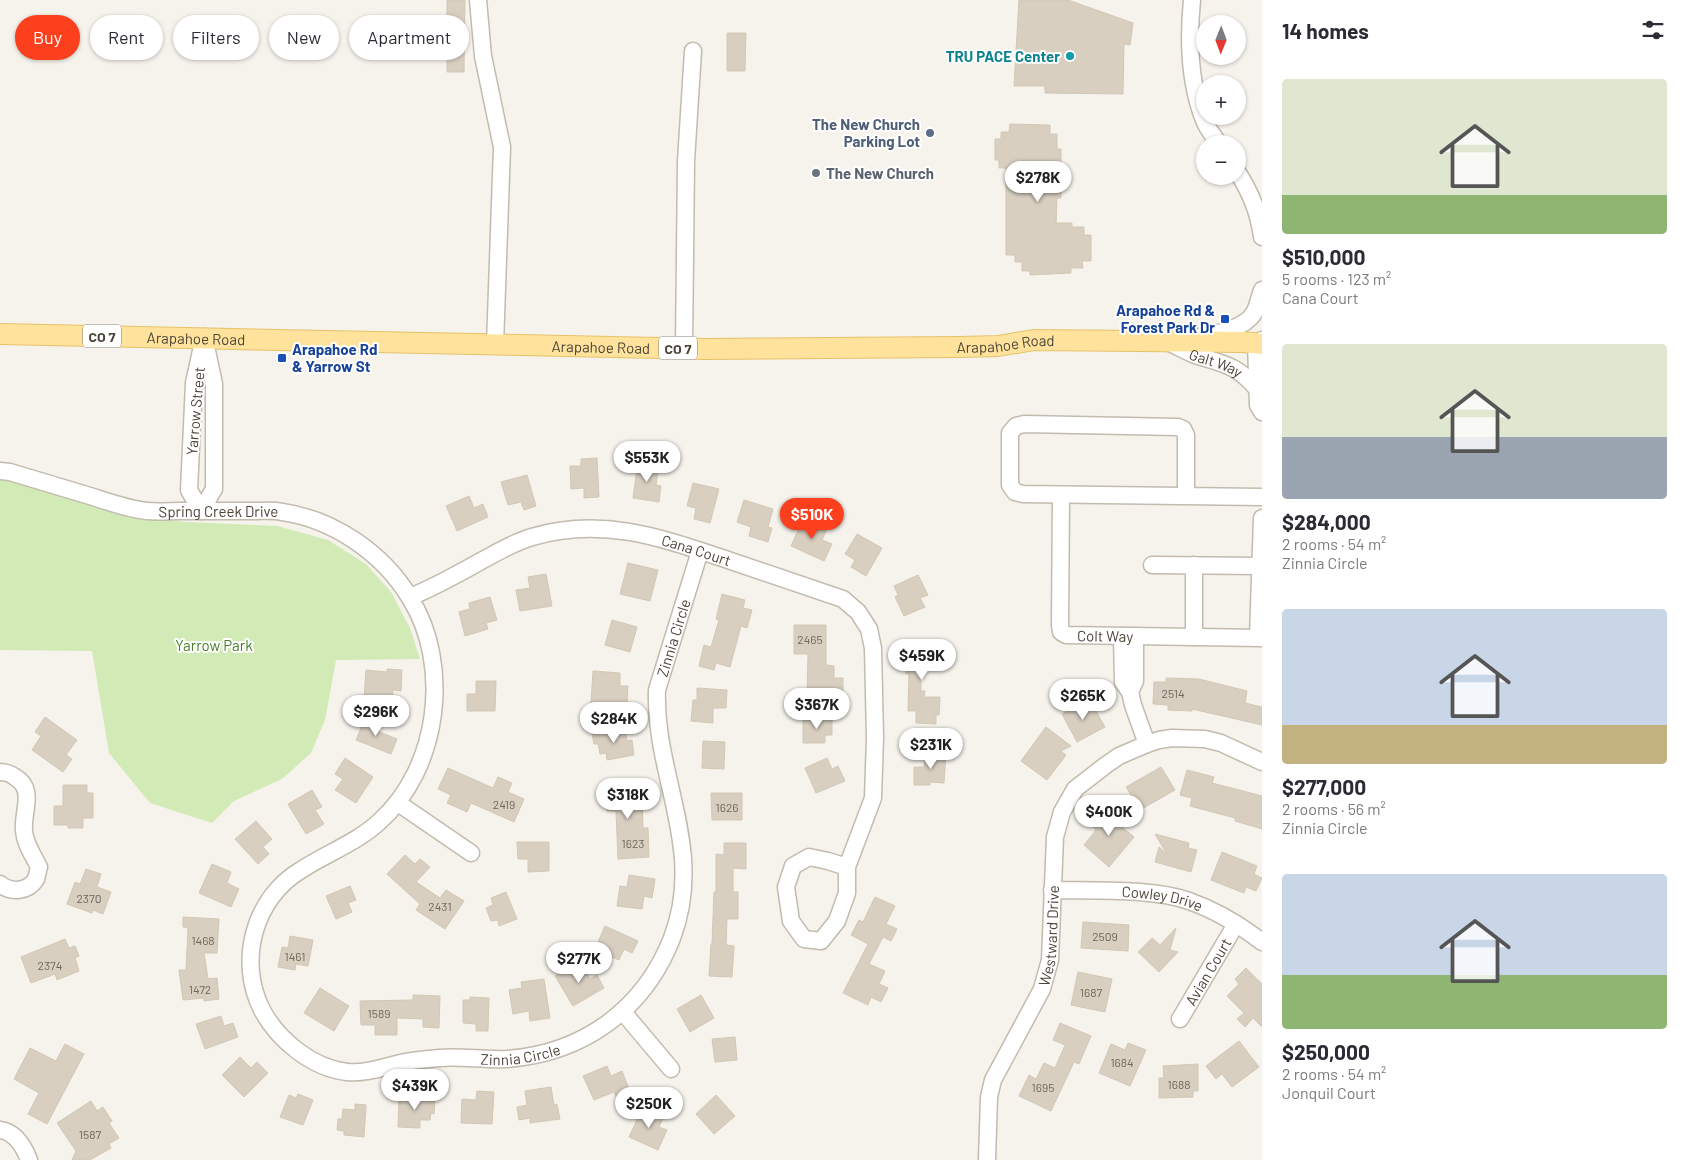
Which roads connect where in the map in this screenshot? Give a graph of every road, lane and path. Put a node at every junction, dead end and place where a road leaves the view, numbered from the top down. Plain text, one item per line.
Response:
1 (478, 0) edge
2 (1192, 0) edge
3 (692, 51) dead end
4 (1213, 135) edge
5 (1246, 185) edge
6 (1262, 237) edge
7 (1262, 290) edge
8 (0, 334) edge
9 (204, 338) junction
10 (1168, 342) junction
11 (1260, 343) edge
12 (494, 345) junction
13 (684, 348) junction
14 (1258, 390) junction
15 (1262, 412) edge
16 (0, 471) edge
17 (1061, 495) junction
18 (1186, 495) junction
19 (1262, 497) edge
20 (201, 511) junction
21 (1262, 518) edge
22 (700, 551) junction
23 (1152, 564) dead end
24 (1194, 565) junction
25 (1260, 566) junction
26 (410, 597) junction
27 (1129, 636) junction
28 (1194, 637) junction
29 (1260, 637) edge
30 (1146, 744) junction
31 (1262, 762) edge
32 (0, 772) edge
33 (398, 803) junction
34 (471, 853) dead end
35 (847, 867) junction
36 (0, 884) edge
37 (1052, 890) junction
38 (1236, 924) junction
39 (1262, 942) edge
40 (623, 1012) junction
41 (1180, 1019) dead end
42 (672, 1069) dead end
43 (0, 1130) edge
44 (29, 1160) edge
45 (987, 1160) edge

1 - 12 street
2 - 4 street
3 - 13 street
5 - 6 street
7 - 10 street
8 - 9 main road, Arapahoe Road / CO 7
9 - 12 main road, Arapahoe Road / CO 7
9 - 20 street, Yarrow Street
9 - 20 street, Yarrow Street
10 - 11 main road, Arapahoe Road / CO 7
10 - 13 main road, Arapahoe Road / CO 7
10 - 14 street, Galt Way
11 - 14 street, Galt Way
12 - 13 main road, Arapahoe Road / CO 7
14 - 15 street, Galt Way
16 - 20 street, Spring Creek Drive
17 - 18 street
17 - 18 street
17 - 27 street, Colt Way
18 - 19 street
20 - 26 street, Spring Creek Drive
21 - 25 street
22 - 26 street, Cana Court
22 - 35 street, Cana Court
22 - 40 street, Zinnia Circle
23 - 24 street
24 - 25 street
24 - 28 street
25 - 29 street
26 - 33 street, Zinnia Circle
27 - 28 street, Colt Way
27 - 30 street
28 - 29 street, Colt Way
30 - 31 street, Westward Drive
30 - 37 street, Westward Drive
32 - 36 street
33 - 34 street
33 - 40 street, Zinnia Circle
35 - 35 street
37 - 38 street, Cowley Drive
37 - 45 street, Westward Drive
38 - 39 street, Cowley Drive
38 - 41 street, Avian Court
40 - 42 street
43 - 44 street

